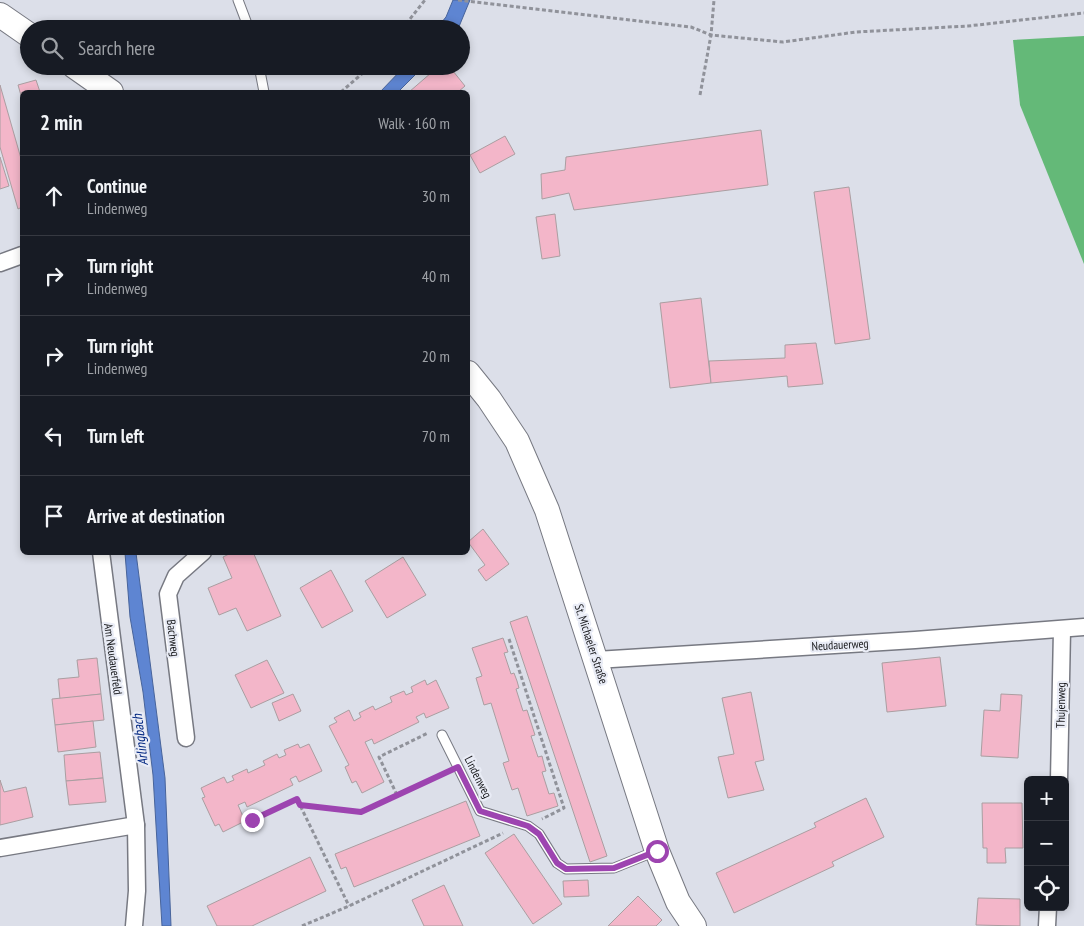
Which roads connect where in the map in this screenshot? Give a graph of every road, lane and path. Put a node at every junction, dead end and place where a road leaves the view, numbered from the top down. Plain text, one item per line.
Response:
1 (238, 0) edge
2 (425, 0) edge
3 (458, 0) edge
4 (714, 0) edge
5 (1084, 13) edge
6 (0, 15) edge
7 (246, 20) edge
8 (409, 20) edge
9 (20, 29) edge
10 (711, 35) junction
11 (87, 75) edge
12 (261, 75) edge
13 (361, 75) edge
14 (108, 90) edge
15 (264, 90) edge
16 (343, 90) edge
17 (700, 95) dead end
18 (20, 256) edge
19 (0, 263) edge
20 (470, 375) edge
21 (101, 555) edge
22 (200, 555) edge
23 (1084, 627) edge
24 (1062, 630) junction
25 (509, 639) dead end
26 (596, 660) junction
27 (442, 735) joint
28 (186, 738) dead end
29 (458, 767) junction
30 (1059, 776) edge
31 (397, 795) junction
32 (300, 805) junction
33 (252, 820) dead end
34 (136, 825) junction
35 (524, 825) junction
36 (0, 848) edge
37 (657, 851) junction
38 (349, 906) junction
39 (1048, 911) edge
40 (134, 926) edge
41 (302, 926) edge
42 (694, 926) edge
43 (1047, 926) edge

1 - 7 lane
2 - 8 path
3 - 10 path
4 - 10 path
5 - 10 path
6 - 9 main road
10 - 17 path
11 - 14 main road
12 - 15 lane
13 - 16 path
18 - 19 street
20 - 26 main road, St. Michaeler Straße
21 - 34 street, Am Neudauerfeld
22 - 28 street, Bachweg
23 - 24 street, Neudauerweg
24 - 26 street, Neudauerweg
24 - 30 street, Thujenweg
25 - 35 path
26 - 37 main road, St. Michaeler Straße
27 - 29 lane, Lindenweg
27 - 31 path
29 - 31 path
29 - 35 lane, Lindenweg
31 - 32 path
32 - 33 path
32 - 38 path
34 - 36 street
34 - 40 street, Am Neudauerfeld
35 - 37 lane, Lindenweg
35 - 38 path
37 - 42 main road, St. Michaeler Straße
38 - 41 path
39 - 43 street

